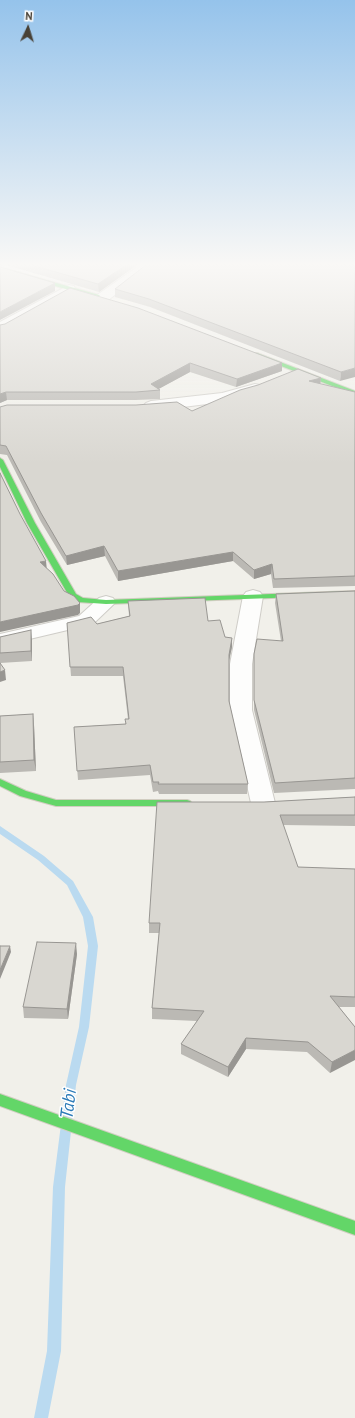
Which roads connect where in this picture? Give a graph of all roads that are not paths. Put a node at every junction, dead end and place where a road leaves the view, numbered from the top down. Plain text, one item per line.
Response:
1 (246, 351) edge
2 (297, 371) junction
3 (355, 393) edge
4 (136, 407) edge
5 (0, 460) edge
6 (355, 593) edge
7 (253, 596) junction
8 (106, 602) junction
9 (0, 640) edge
10 (0, 782) edge
11 (199, 803) edge
12 (263, 803) edge
13 (0, 1100) edge
14 (355, 1228) edge

1 - 2 street
2 - 3 street
2 - 4 street
5 - 8 street
6 - 7 street
7 - 8 street
7 - 12 street
8 - 9 street
10 - 11 street
13 - 14 street

